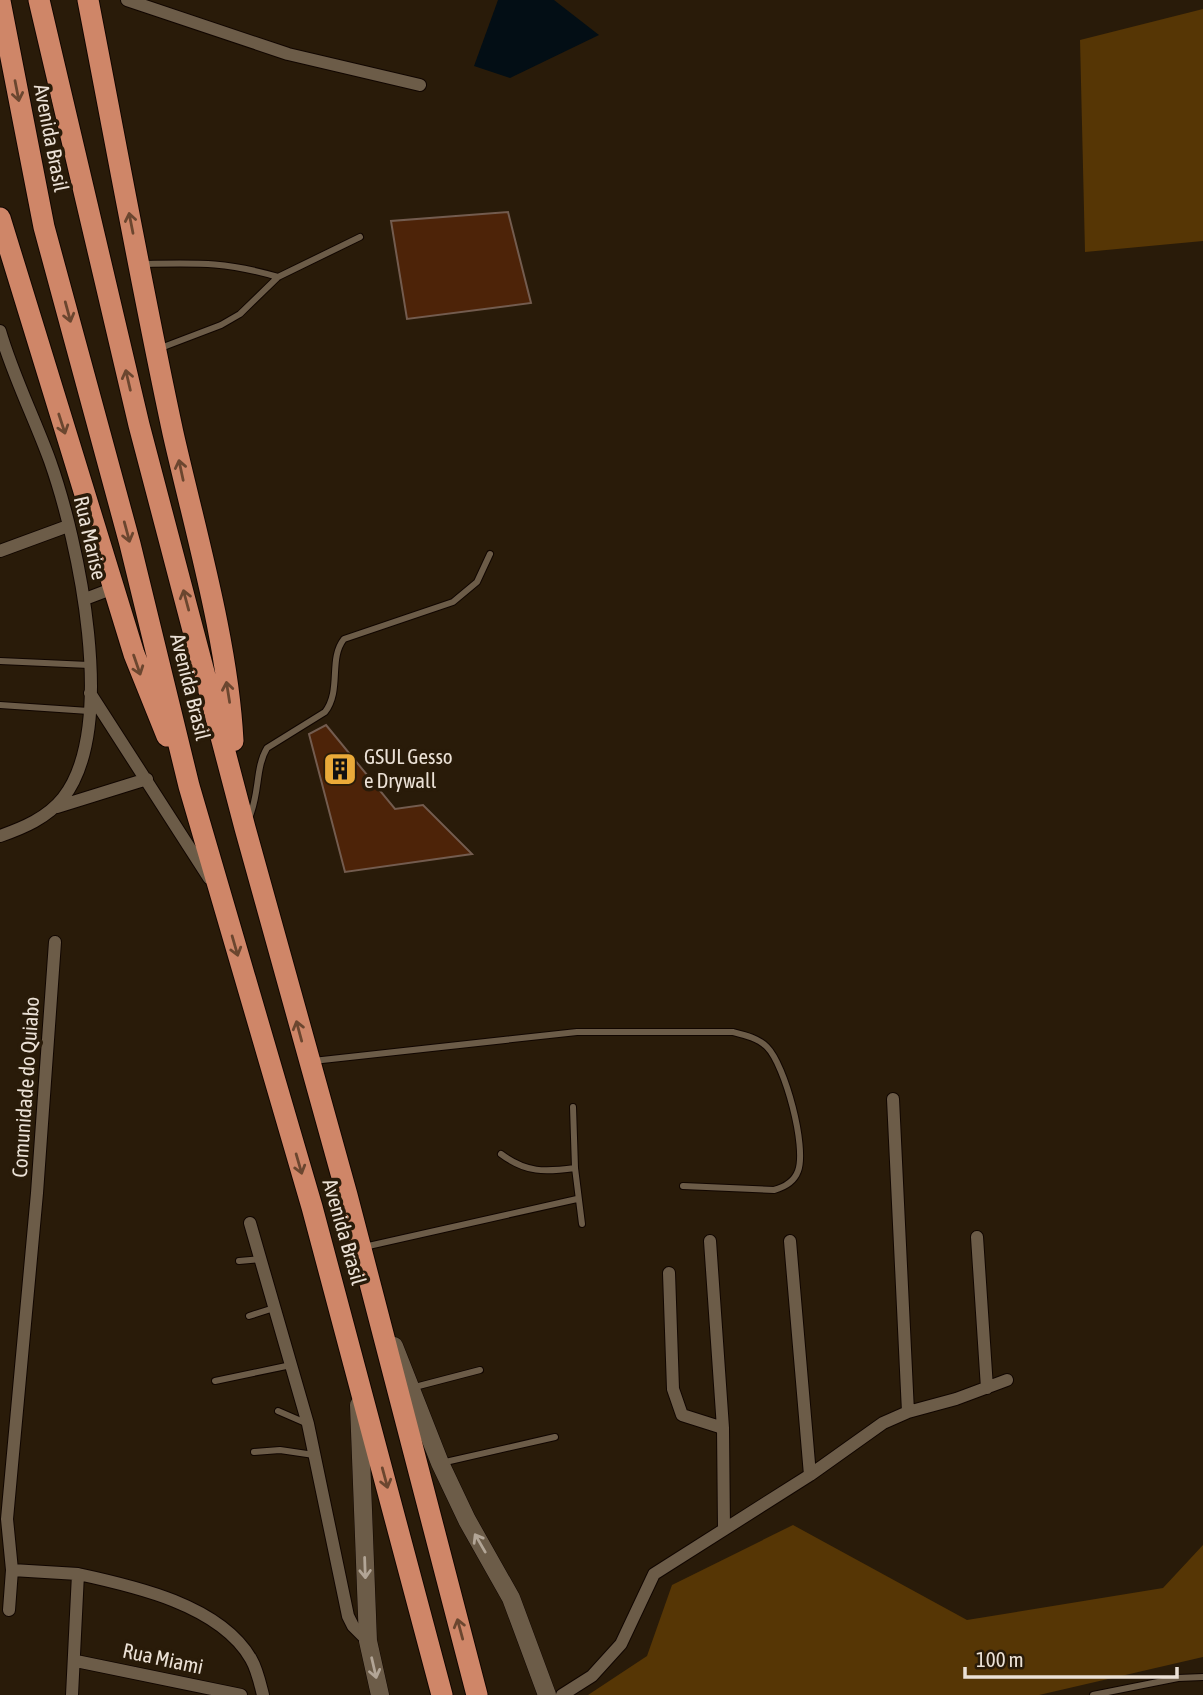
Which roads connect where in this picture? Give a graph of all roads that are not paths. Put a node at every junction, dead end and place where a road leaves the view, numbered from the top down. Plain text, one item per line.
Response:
1 (88, 0) edge
2 (129, 0) edge
3 (0, 1) edge
4 (40, 7) edge
5 (421, 85) dead end
6 (0, 218) edge
7 (360, 237) dead end
8 (139, 264) junction
9 (278, 277) junction
10 (0, 331) edge
11 (156, 349) junction
12 (68, 526) junction
13 (0, 551) edge
14 (490, 554) dead end
15 (114, 588) junction
16 (85, 599) junction
17 (0, 661) edge
18 (89, 665) junction
19 (90, 693) junction
20 (0, 705) edge
21 (90, 711) junction
22 (147, 779) junction
23 (235, 785) junction
24 (189, 786) junction
25 (54, 808) junction
26 (245, 828) junction
27 (0, 836) edge
28 (221, 896) junction
29 (55, 942) dead end
30 (308, 1062) junction
31 (893, 1099) dead end
32 (573, 1107) dead end
33 (501, 1154) dead end
34 (575, 1168) junction
35 (683, 1186) dead end
36 (577, 1199) junction
37 (250, 1223) dead end
38 (582, 1224) dead end
39 (977, 1237) dead end
40 (710, 1241) dead end
41 (790, 1241) dead end
42 (360, 1248) junction
43 (262, 1259) junction
44 (239, 1261) dead end
45 (669, 1273) dead end
46 (371, 1292) junction
47 (276, 1308) junction
48 (249, 1316) dead end
49 (292, 1365) junction
50 (480, 1370) dead end
51 (358, 1377) junction
52 (1007, 1380) dead end
53 (215, 1381) dead end
54 (411, 1388) junction
55 (988, 1388) junction
56 (278, 1411) dead end
57 (908, 1412) junction
58 (308, 1424) junction
59 (723, 1428) junction
60 (555, 1437) dead end
61 (254, 1452) dead end
62 (314, 1455) junction
63 (440, 1463) junction
64 (810, 1475) junction
65 (724, 1529) junction
66 (12, 1570) junction
67 (78, 1574) junction
68 (9, 1610) dead end
69 (368, 1641) junction
70 (76, 1661) junction
71 (1203, 1677) edge
72 (1112, 1693) edge
73 (72, 1695) edge
74 (241, 1695) edge
75 (263, 1695) edge
76 (380, 1695) edge
77 (442, 1695) edge
78 (477, 1695) edge
79 (547, 1695) edge
80 (562, 1695) edge
81 (1093, 1695) edge

8 -> 1 highway
2 - 5 street
3 -> 24 highway, Avenida Brasil
23 -> 4 highway, Avenida Brasil
6 -> 15 highway
7 - 9 lane
8 - 9 lane
8 - 11 highway
9 - 11 lane
10 - 12 street, Rua Marise
23 -> 11 highway
12 - 13 street
12 - 16 street, Rua Marise
14 - 26 lane
15 - 16 street
15 -> 24 highway
16 - 18 street, Rua Marise
17 - 18 lane
18 - 19 street, Rua Marise
19 - 21 street, Rua Marise
19 - 22 street
20 - 21 lane
21 - 25 street, Rua Marise
22 - 25 street
22 - 28 street
23 - 26 highway, Avenida Brasil
24 - 28 highway, Avenida Brasil
25 - 27 street
30 -> 26 highway, Avenida Brasil
28 -> 51 highway, Avenida Brasil
29 - 66 street, Comunidade do Quiabo
30 - 35 lane
30 - 42 highway, Avenida Brasil
31 - 57 street
32 - 34 lane
33 - 34 lane
34 - 36 lane
36 - 38 lane
36 - 42 lane
37 - 43 street
39 - 55 street
40 - 59 street
41 - 64 street
42 - 46 highway, Avenida Brasil
43 - 44 lane
43 - 47 street
45 - 59 street
46 - 54 street, Avenida Brasil
78 -> 46 highway, Avenida Brasil
47 - 48 lane
47 - 49 street
49 - 53 lane
49 - 58 street
50 - 54 lane
51 -> 69 street, Avenida Brasil
51 -> 77 highway, Avenida Brasil
52 - 55 street
54 - 63 street, Avenida Brasil
55 - 57 street
56 - 58 lane
57 - 64 street
58 - 62 street
59 - 65 street
60 - 63 lane
61 - 62 lane
62 - 69 street
79 -> 63 street, Avenida Brasil
64 - 65 street
65 - 80 street
66 - 67 street
66 - 68 street, Comunidade do Quiabo
67 - 70 street
67 - 75 street
69 -> 76 street, Avenida Brasil
70 - 73 street
70 - 74 street, Rua Miami
71 - 72 lane
72 - 81 lane

